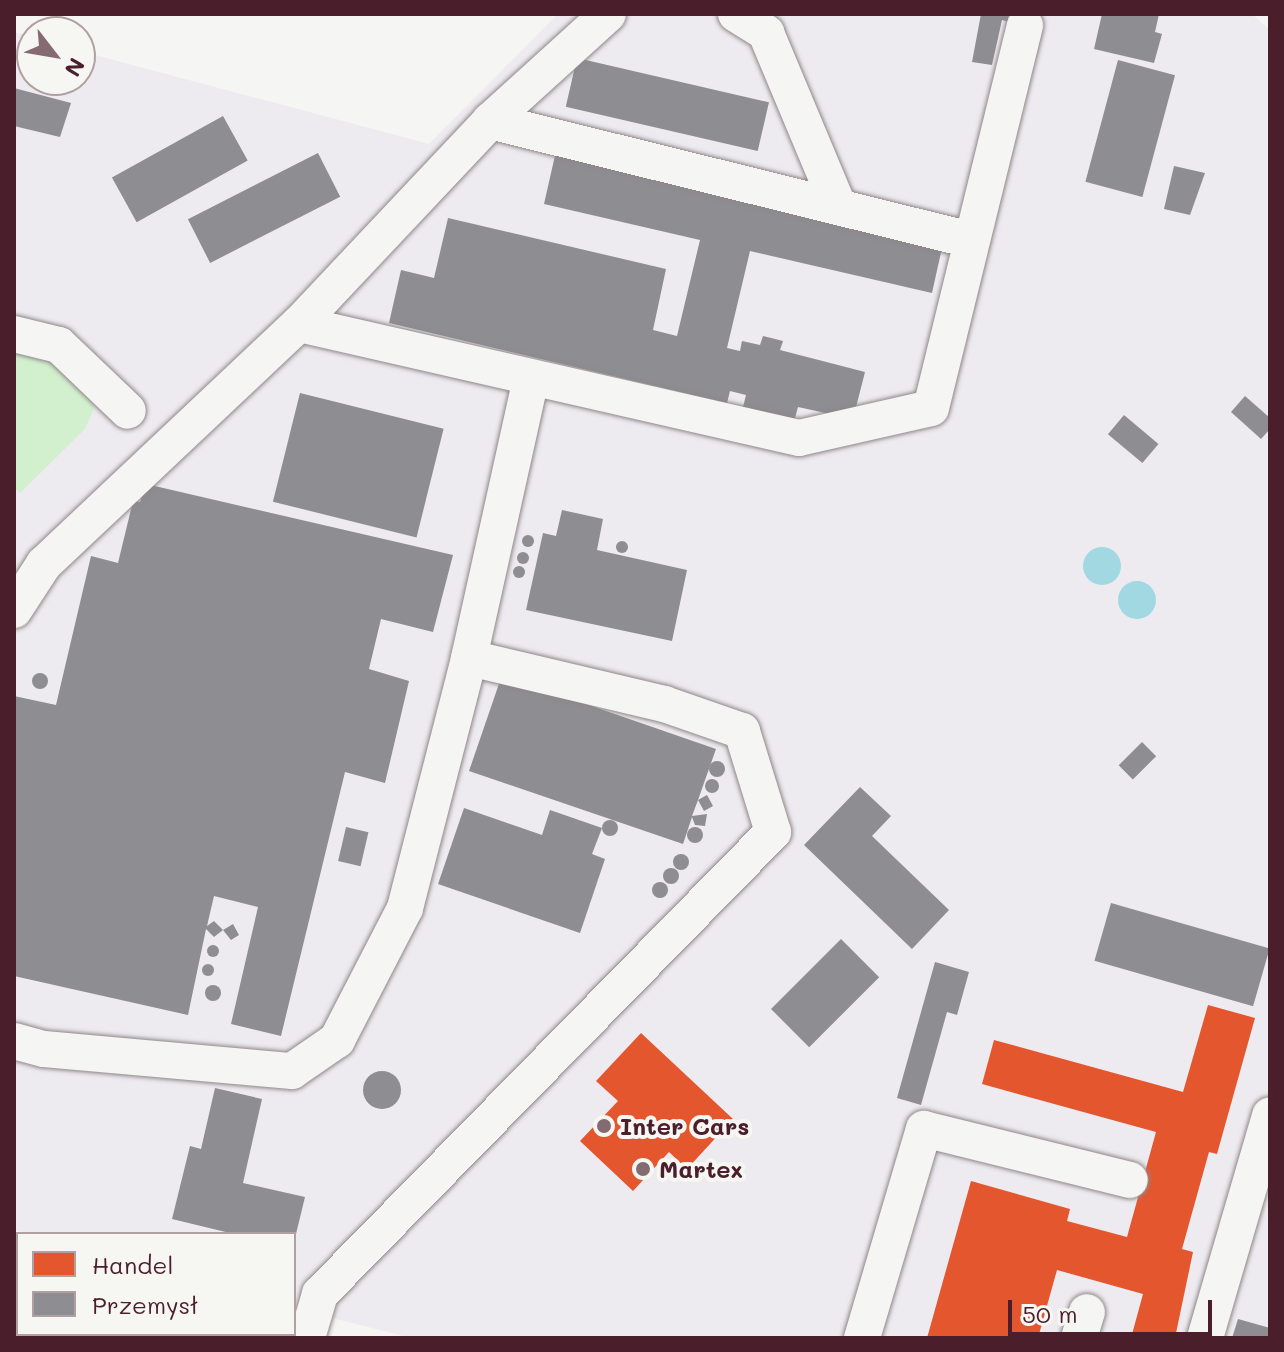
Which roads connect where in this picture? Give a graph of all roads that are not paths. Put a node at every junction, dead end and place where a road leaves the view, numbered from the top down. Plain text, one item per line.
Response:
1 (608, 14) edge
2 (736, 14) edge
3 (1025, 25) dead end
4 (490, 121) junction
5 (837, 203) junction
6 (971, 240) junction
7 (299, 324) junction
8 (14, 334) edge
9 (531, 378) junction
10 (128, 411) dead end
11 (14, 610) edge
12 (469, 658) junction
13 (14, 1041) edge
14 (1270, 1115) edge
15 (1130, 1180) dead end
16 (307, 1338) edge
17 (862, 1338) edge
18 (1205, 1338) edge

1 - 4 lane
2 - 5 lane
3 - 6 lane
4 - 5 lane
4 - 7 lane
5 - 6 lane
6 - 9 lane
7 - 9 lane
7 - 11 lane
8 - 10 lane
9 - 12 lane
12 - 13 lane
12 - 16 lane
14 - 18 lane
15 - 17 lane

